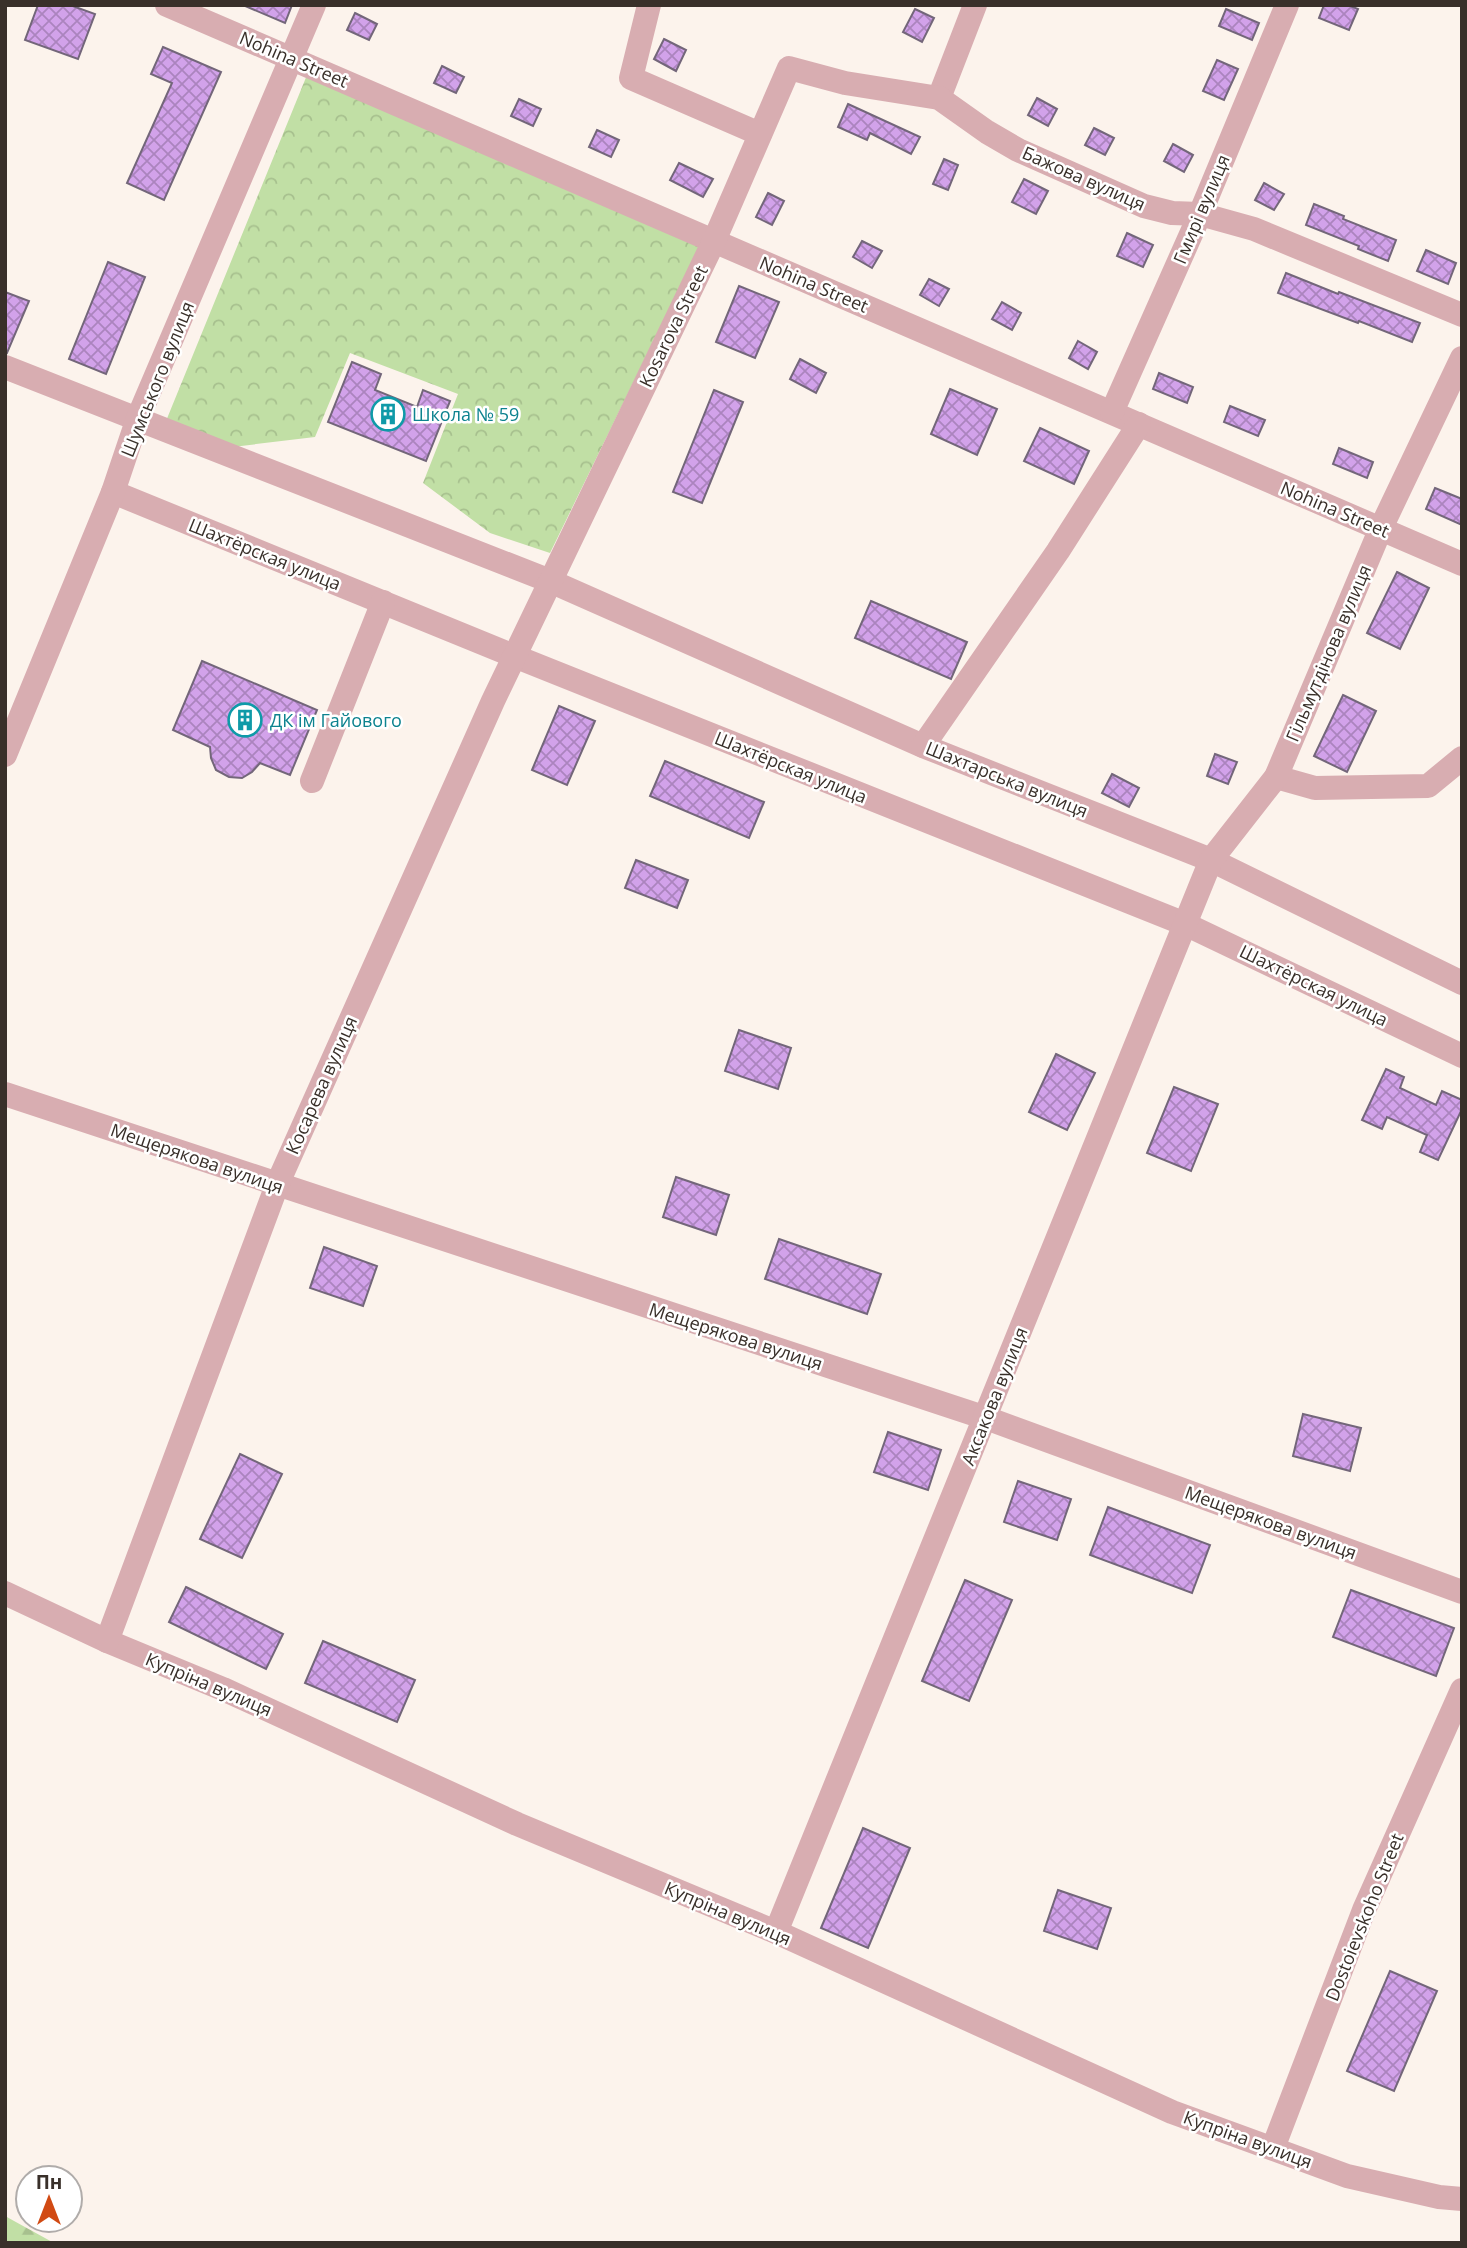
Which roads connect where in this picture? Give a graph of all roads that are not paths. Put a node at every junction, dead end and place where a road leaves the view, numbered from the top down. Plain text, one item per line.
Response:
1 (167, 5) edge
2 (314, 5) edge
3 (649, 5) edge
4 (975, 5) edge
5 (1287, 5) edge
6 (292, 58) junction
7 (789, 68) joint
8 (939, 98) junction
9 (760, 134) junction
10 (1199, 214) junction
11 (714, 241) junction
12 (1462, 314) edge
13 (1462, 358) edge
14 (5, 367) edge
15 (1112, 412) junction
16 (138, 418) junction
17 (1139, 424) junction
18 (113, 492) junction
19 (1381, 528) junction
20 (1462, 564) edge
21 (550, 581) junction
22 (383, 601) junction
23 (514, 656) junction
24 (923, 746) junction
25 (5, 755) edge
26 (1462, 758) edge
27 (1276, 777) junction
28 (312, 781) dead end
29 (1211, 860) junction
30 (1185, 924) junction
31 (1462, 983) edge
32 (1462, 1056) edge
33 (5, 1094) edge
34 (276, 1185) junction
35 (986, 1418) junction
36 (1462, 1591) edge
37 (5, 1593) edge
38 (107, 1641) junction
39 (1462, 1690) edge
40 (776, 1932) junction
41 (1273, 2148) junction
42 (1462, 2199) edge

1 - 6 street, Nohina Street
2 - 6 street, Шумського вулиця
3 - 9 street
4 - 8 street
5 - 10 street, Гмирі вулиця
6 - 11 street, Nohina Street
6 - 16 street, Шумського вулиця
7 - 8 street, Бажова вулиця
7 - 9 street, Kosarova Street
8 - 10 street, Бажова вулиця
9 - 11 street, Kosarova Street
10 - 12 street, Бажова вулиця
10 - 15 street, Гмирі вулиця
11 - 15 street, Nohina Street
11 - 21 street, Kosarova Street
13 - 19 street, Гільмутдінова вулиця
14 - 16 street, Шахтарська вулиця
15 - 17 street, Nohina Street
16 - 18 street, Шумського вулиця
16 - 21 street, Шахтарська вулиця
17 - 19 street, Nohina Street
17 - 24 street
18 - 22 street, Шахтёрская улица
18 - 25 street, Шумського вулиця
19 - 20 street, Nohina Street
19 - 27 street, Гільмутдінова вулиця
21 - 23 street, Косарева вулиця
21 - 24 street, Шахтарська вулиця
22 - 23 street, Шахтёрская улица
22 - 28 street
23 - 30 street, Шахтёрская улица
23 - 34 street, Косарева вулиця
24 - 29 street, Шахтарська вулиця
26 - 27 street
27 - 29 street, Гільмутдінова вулиця
29 - 30 street, Аксакова вулиця
29 - 31 street, Шахтарська вулиця
30 - 32 street, Шахтёрская улица
30 - 35 street, Аксакова вулиця
33 - 34 street, Мещерякова вулиця
34 - 35 street, Мещерякова вулиця
34 - 38 street, Косарева вулиця
35 - 36 street, Мещерякова вулиця
35 - 40 street, Аксакова вулиця
37 - 38 street, Купріна вулиця
38 - 40 street, Купріна вулиця
39 - 41 street, Dostoievskoho Street
40 - 41 street, Купріна вулиця
41 - 42 street, Купріна вулиця

